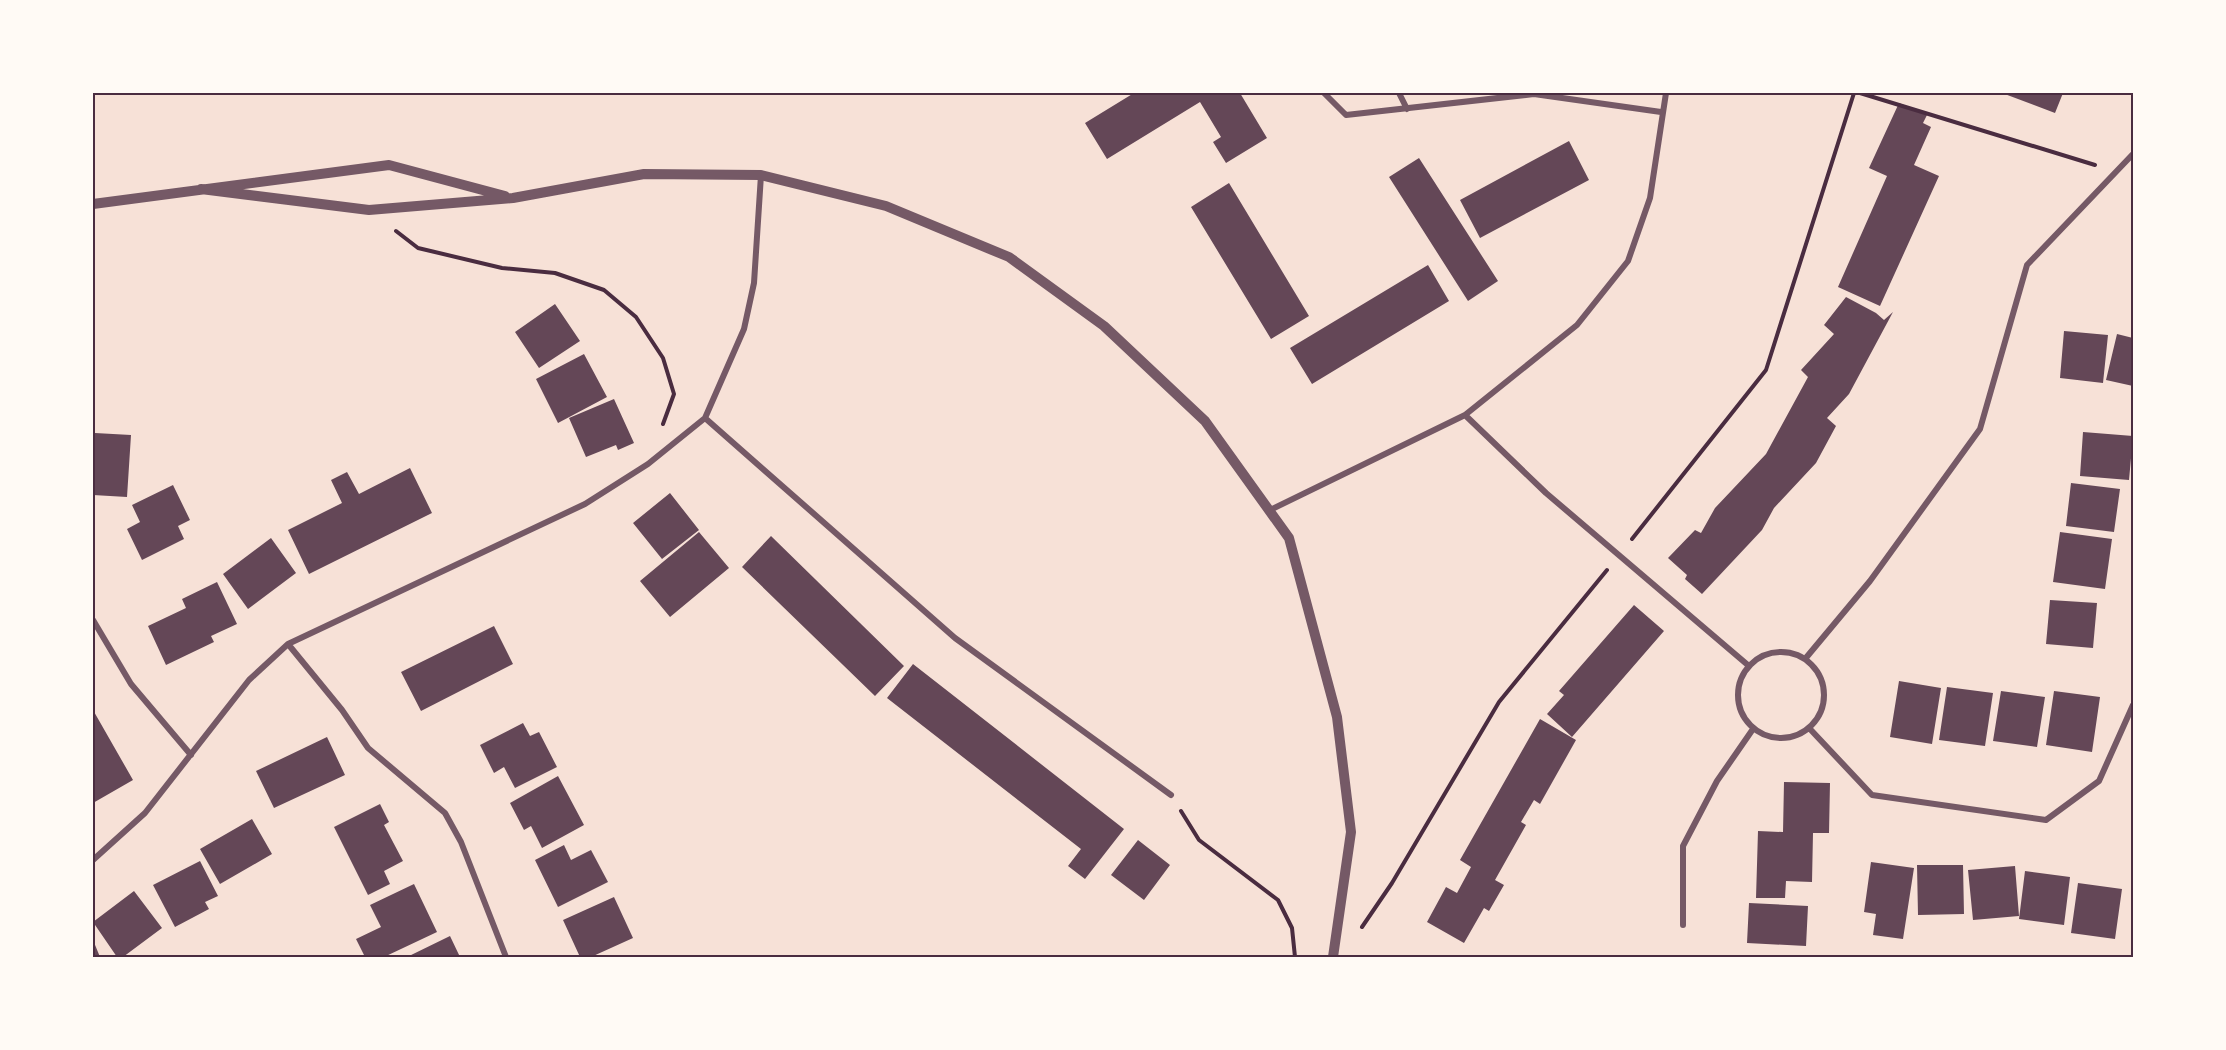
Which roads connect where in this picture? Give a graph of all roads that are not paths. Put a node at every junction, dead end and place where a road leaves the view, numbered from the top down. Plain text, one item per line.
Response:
1 (1324, 93) edge
2 (1400, 93) edge
3 (1666, 93) edge
4 (1407, 109) junction
5 (1661, 112) junction
6 (2133, 154) edge
7 (761, 175) junction
8 (201, 189) junction
9 (513, 198) junction
10 (93, 204) edge
11 (1465, 415) junction
12 (705, 418) junction
13 (1270, 510) junction
14 (93, 620) edge
15 (288, 644) junction
16 (1805, 659) junction
17 (1749, 666) junction
18 (2133, 705) edge
19 (1753, 729) junction
20 (1810, 729) junction
21 (191, 755) junction
22 (1171, 795) road end
23 (93, 860) edge
24 (1683, 925) dead end
25 (506, 957) edge
26 (1333, 957) edge

1 - 4 street
2 - 4 street
3 - 5 street
4 - 5 street
5 - 11 street
6 - 16 street
7 - 9 street
7 - 12 street
7 - 13 street
8 - 9 street
8 - 9 street
8 - 10 street
11 - 13 street
11 - 17 street
12 - 15 street
12 - 22 street
13 - 26 street
14 - 21 street
15 - 21 street
15 - 25 street
16 - 17 street
16 - 20 street
17 - 19 street
18 - 20 street
19 - 20 street
19 - 24 street
21 - 23 street

